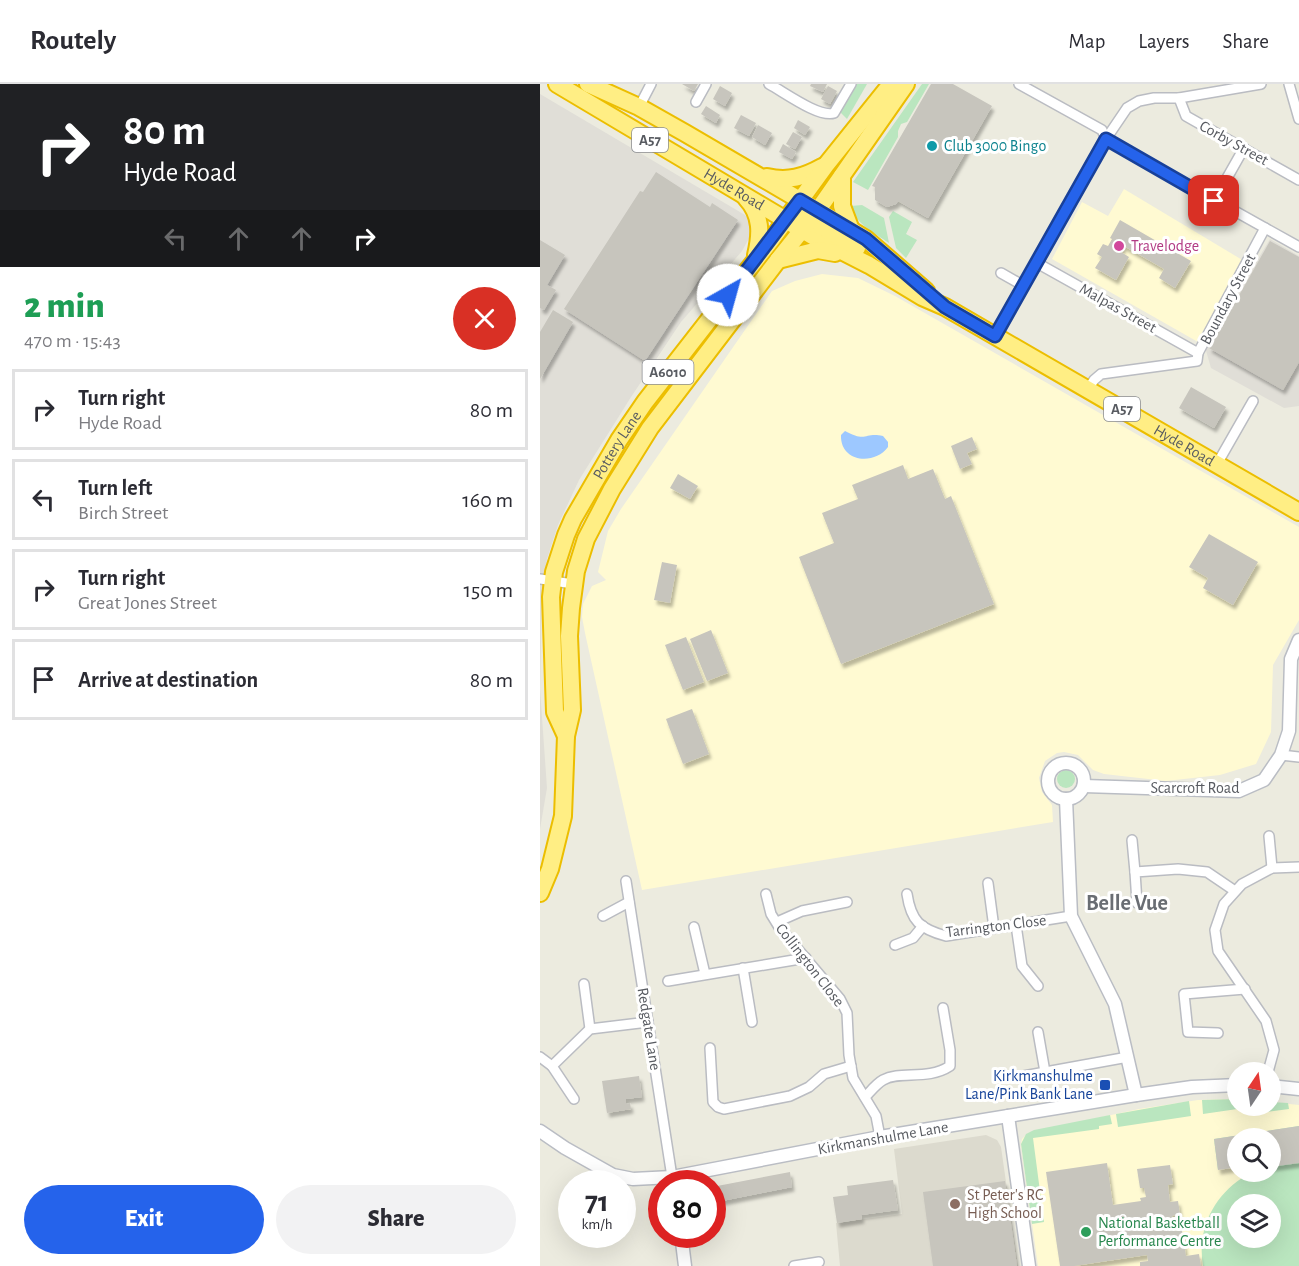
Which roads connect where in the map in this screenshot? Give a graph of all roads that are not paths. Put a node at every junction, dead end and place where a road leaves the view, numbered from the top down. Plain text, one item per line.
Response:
1 (557, 84) edge
2 (588, 84) edge
3 (651, 84) edge
4 (706, 84) edge
5 (769, 84) edge
6 (851, 84) edge
7 (891, 84) edge
8 (906, 84) edge
9 (1019, 84) edge
10 (1258, 84) edge
11 (1289, 84) edge
12 (1179, 98) junction
13 (696, 102) dead end
14 (639, 107) junction
15 (1299, 119) edge
16 (685, 132) junction
17 (1106, 139) junction
18 (1244, 148) junction
19 (826, 165) junction
20 (749, 171) junction
21 (842, 175) junction
22 (1299, 180) edge
23 (744, 195) junction
24 (1214, 201) junction
25 (793, 210) junction
26 (810, 220) junction
27 (1265, 228) junction
28 (851, 230) junction
29 (1299, 247) edge
30 (755, 259) junction
31 (778, 260) junction
32 (1037, 263) junction
33 (869, 265) junction
34 (1001, 273) dead end
35 (891, 278) junction
36 (1024, 285) junction
37 (945, 307) junction
38 (995, 336) junction
39 (1198, 353) junction
40 (1088, 390) junction
41 (1252, 401) dead end
42 (1217, 464) junction
43 (1299, 512) edge
44 (546, 580) edge
45 (573, 584) junction
46 (1299, 640) edge
47 (566, 736) junction
48 (1281, 755) junction
49 (1299, 757) edge
50 (1084, 786) junction
51 (1066, 799) junction
52 (1269, 836) dead end
53 (1132, 840) dead end
54 (1299, 867) edge
55 (1272, 868) junction
56 (1135, 872) junction
57 (626, 881) dead end
58 (988, 883) dead end
59 (1235, 891) junction
60 (540, 893) edge
61 (765, 894) dead end
62 (907, 894) dead end
63 (629, 902) junction
64 (847, 902) dead end
65 (1137, 903) dead end
66 (603, 915) dead end
67 (1071, 916) junction
68 (777, 922) junction
69 (1016, 925) junction
70 (694, 927) dead end
71 (923, 927) junction
72 (994, 928) junction
73 (895, 945) dead end
74 (806, 958) junction
75 (743, 968) junction
76 (705, 974) junction
77 (668, 981) dead end
78 (584, 984) dead end
79 (1038, 986) dead end
80 (1245, 990) junction
81 (943, 1008) dead end
82 (648, 1022) junction
83 (752, 1022) dead end
84 (590, 1029) junction
85 (1038, 1032) dead end
86 (1218, 1033) dead end
87 (710, 1048) dead end
88 (540, 1057) edge
89 (1128, 1057) junction
90 (1271, 1062) edge
91 (552, 1066) junction
92 (851, 1066) junction
93 (1045, 1072) junction
94 (1018, 1077) dead end
95 (1227, 1085) edge
96 (1281, 1087) edge
97 (1299, 1089) edge
98 (1136, 1095) junction
99 (865, 1097) junction
100 (574, 1099) dead end
101 (1008, 1116) junction
102 (540, 1131) edge
103 (880, 1137) junction
104 (670, 1170) edge
105 (720, 1170) edge
106 (648, 1179) edge
107 (683, 1248) edge
108 (819, 1263) dead end
109 (686, 1266) edge
110 (794, 1266) edge
111 (1029, 1266) edge

1 - 23 highway, Hyde Road / A57
2 - 14 highway, Hyde Road / A57
3 - 14 street
4 - 13 street
5 - 6 street
7 - 19 highway, Pottery Lane / A6010
8 - 21 highway, Pottery Lane / A6010
9 - 17 street
10 - 12 street
11 - 15 street
12 - 17 street
12 - 18 street, Corby Street
14 - 16 highway, Hyde Road / A57
16 - 20 highway, Hyde Road / A57
16 - 25 highway, A57
17 - 24 street
17 - 32 street
18 - 22 street, Corby Street
18 - 24 street
19 - 20 highway, A57
19 - 25 highway, Pottery Lane / A6010
20 - 25 highway, Hyde Road / A57
21 - 26 highway, Pottery Lane / A6010
21 - 28 highway
23 - 25 highway, Hyde Road / A57
23 - 30 highway
24 - 27 street
25 - 26 highway, Hyde Road / A57
25 - 26 highway
25 - 30 highway, Pottery Lane / A6010
26 - 28 highway, Hyde Road / A57
26 - 31 highway, Pottery Lane / A6010
26 - 33 highway, Hyde Road / A57
26 - 35 highway, A57
27 - 29 street
27 - 39 street, Boundary Street
28 - 37 highway, Hyde Road / A57
30 - 44 highway, Pottery Lane / A6010
31 - 33 highway, A57
31 - 45 highway, Pottery Lane / A6010
32 - 36 street
32 - 39 street, Malpas Street
33 - 35 highway, Hyde Road / A57
34 - 36 street
35 - 37 highway, Hyde Road / A57
36 - 38 street
37 - 38 highway, Hyde Road / A57
38 - 40 highway, Hyde Road / A57
39 - 40 street, Boundary Street
40 - 42 highway, Hyde Road / A57
41 - 42 street
42 - 43 highway, Hyde Road / A57
44 - 45 street
44 - 47 highway, Pottery Lane / A6010
45 - 47 highway, Pottery Lane / A6010
46 - 48 street, Scarcroft Road
47 - 60 highway, Pottery Lane / A6010
48 - 49 street
48 - 50 street, Scarcroft Road
50 - 51 street
50 - 51 street
51 - 67 street
52 - 55 street
53 - 56 street
54 - 55 street
55 - 59 street
56 - 59 street
56 - 65 street
57 - 63 street, Redgate Lane
58 - 72 street
59 - 80 street
61 - 68 street, Collington Close
62 - 71 street, Tarrington Close
63 - 66 street
63 - 82 street, Redgate Lane
64 - 68 street
67 - 69 street, Tarrington Close
67 - 89 street
68 - 74 street, Collington Close
69 - 72 street, Tarrington Close
69 - 79 street
70 - 76 street
71 - 72 street, Tarrington Close
71 - 73 street, Tarrington Close
74 - 75 street
74 - 92 street, Collington Close
75 - 76 street
75 - 83 street
76 - 77 street
78 - 84 street
80 - 86 street
80 - 90 street
81 - 99 street
82 - 84 street
82 - 104 street, Redgate Lane
84 - 91 street
85 - 93 street
87 - 92 street
88 - 91 street
89 - 93 street
89 - 98 street
91 - 100 street
92 - 99 street, Collington Close
93 - 94 street
95 - 98 street, Kirkmanshulme Lane
96 - 97 street
98 - 101 street, Kirkmanshulme Lane
99 - 103 street, Collington Close
101 - 103 street, Kirkmanshulme Lane
101 - 111 street
102 - 106 street, Kirkmanshulme Lane
103 - 105 street, Kirkmanshulme Lane
107 - 109 street
108 - 110 street

